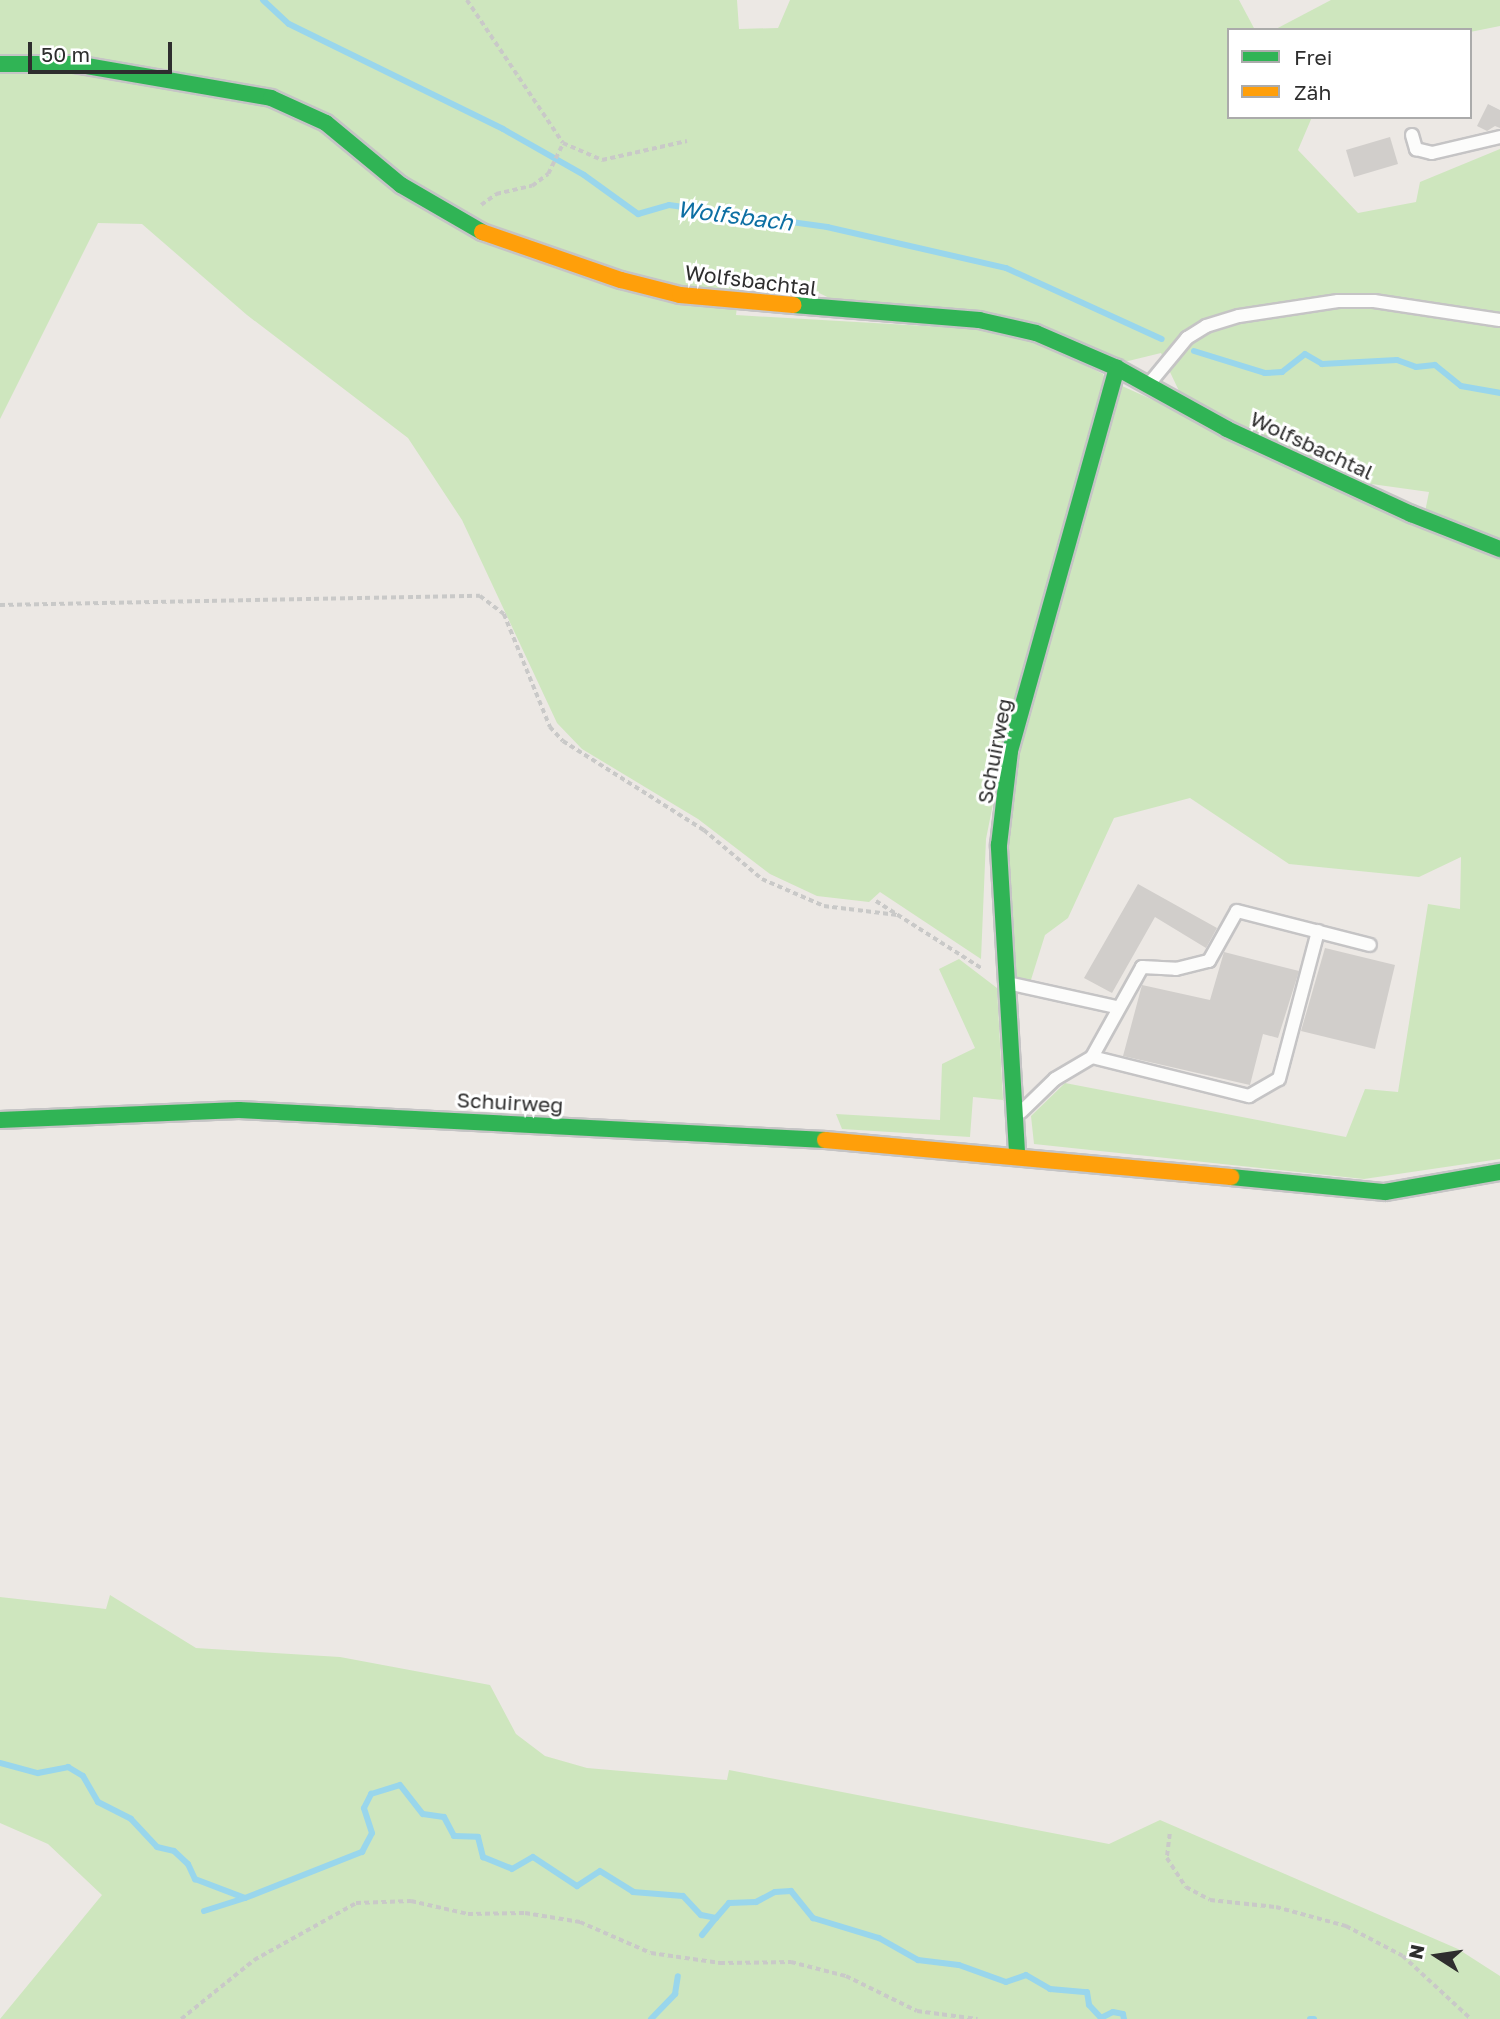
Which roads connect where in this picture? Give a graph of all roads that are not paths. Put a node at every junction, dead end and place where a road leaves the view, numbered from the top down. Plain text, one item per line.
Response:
1 (0, 64) edge
2 (1412, 135) dead end
3 (1500, 137) edge
4 (1500, 320) edge
5 (1117, 368) junction
6 (1149, 384) junction
7 (1500, 549) edge
8 (1318, 931) junction
9 (1370, 945) dead end
10 (1004, 982) junction
11 (1116, 1007) junction
12 (1091, 1057) junction
13 (1015, 1117) junction
14 (0, 1119) edge
15 (1017, 1152) junction
16 (1500, 1172) edge

1 - 5 street, Wolfsbachtal
2 - 3 lane
4 - 6 lane
5 - 6 street, Wolfsbachtal
5 - 10 street, Schuirweg
6 - 7 street, Wolfsbachtal
8 - 9 lane
8 - 11 lane
8 - 12 lane
10 - 11 lane
10 - 13 street, Schuirweg
11 - 12 lane
12 - 13 lane
13 - 15 street, Schuirweg
14 - 15 street, Schuirweg
15 - 16 street, Schuirweg

